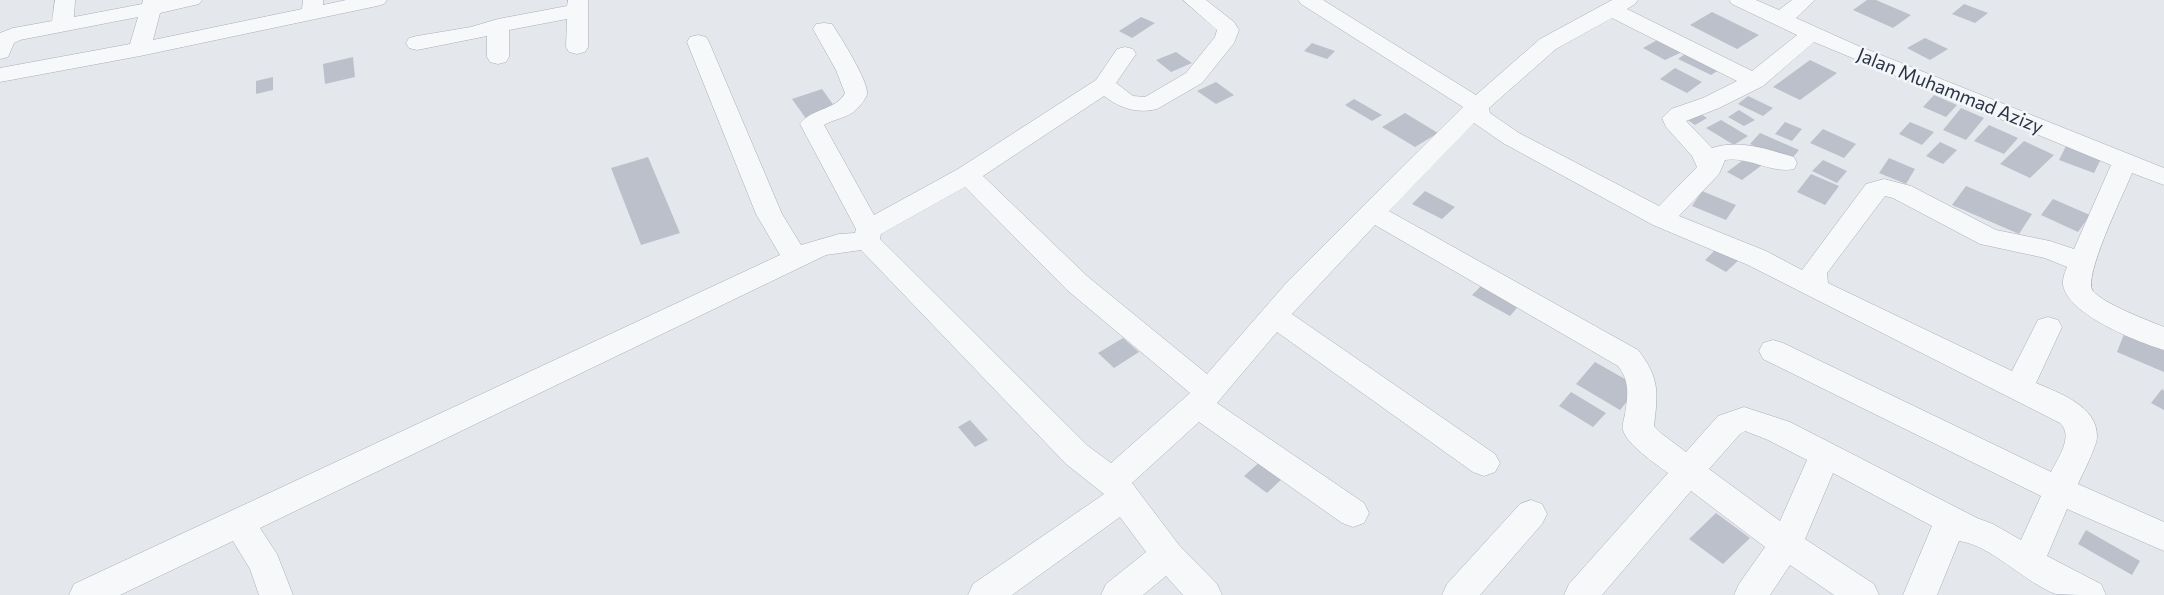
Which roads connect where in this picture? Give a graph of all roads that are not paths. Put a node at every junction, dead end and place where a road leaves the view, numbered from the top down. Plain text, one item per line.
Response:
1 (65, 0) edge
2 (192, 0) edge
3 (377, 0) edge
4 (1193, 0) edge
5 (1308, 0) edge
6 (1739, 0) edge
7 (1805, 0) edge
8 (152, 4) edge
9 (1619, 4) edge
10 (313, 6) edge
11 (578, 6) edge
12 (1780, 20) junction
13 (62, 25) junction
14 (498, 25) junction
15 (824, 29) dead end
16 (1811, 33) junction
17 (698, 42) dead end
18 (417, 43) dead end
19 (577, 47) dead end
20 (140, 49) junction
21 (0, 52) edge
22 (1125, 54) dead end
23 (498, 57) dead end
24 (0, 75) edge
25 (1755, 81) junction
26 (1104, 85) junction
27 (1476, 106) junction
28 (2125, 162) junction
29 (1785, 163) dead end
30 (1710, 168) junction
31 (967, 175) junction
32 (2164, 177) edge
33 (1371, 212) junction
34 (1662, 219) junction
35 (868, 235) junction
36 (796, 259) junction
37 (2081, 262) junction
38 (1814, 288) junction
39 (1274, 316) junction
40 (2048, 327) dead end
41 (2164, 340) edge
42 (1773, 352) dead end
43 (2019, 388) junction
44 (1204, 399) junction
45 (1826, 455) junction
46 (1484, 463) dead end
47 (1687, 471) junction
48 (1118, 489) junction
49 (2058, 490) junction
50 (1353, 514) dead end
51 (1531, 514) dead end
52 (239, 523) junction
53 (1965, 527) junction
54 (2164, 538) edge
55 (1786, 544) junction
56 (1167, 555) junction
57 (2028, 562) junction
58 (1926, 592) edge
59 (2083, 593) edge
60 (86, 595) edge
61 (276, 595) edge
62 (985, 595) edge
63 (1119, 595) edge
64 (1205, 595) edge
65 (1459, 595) edge
66 (1581, 595) edge
67 (1751, 595) edge
68 (1862, 595) edge

1 - 13 street
2 - 8 street
3 - 10 street
4 - 26 street
5 - 27 street
6 - 12 street, Jalan Muhammad Azizy
7 - 12 street
8 - 13 street
8 - 20 street
9 - 25 street
9 - 27 street
10 - 20 street
11 - 14 street
11 - 19 street
12 - 16 street, Jalan Muhammad Azizy
13 - 21 street
14 - 18 street
14 - 23 street
15 - 35 street
16 - 25 street
16 - 28 street, Jalan Muhammad Azizy
17 - 36 street
20 - 24 street
22 - 26 street
25 - 30 street
26 - 31 street
27 - 33 street
27 - 34 street
28 - 32 street, Jalan Muhammad Azizy
28 - 37 street
29 - 30 street
30 - 34 street
31 - 35 street
31 - 44 street
33 - 39 street
33 - 47 street
34 - 38 street
35 - 36 street
35 - 48 street
36 - 52 street
37 - 38 street
37 - 41 street
38 - 43 street
39 - 44 street
39 - 46 street
40 - 43 street
42 - 49 street
43 - 49 street
44 - 48 street
44 - 50 street
45 - 47 street
45 - 53 street
45 - 55 street
47 - 55 street
47 - 66 street
48 - 56 street
48 - 62 street
49 - 54 street
49 - 57 street
51 - 65 street
52 - 60 street
52 - 61 street
53 - 57 street
53 - 58 street
55 - 67 street
55 - 68 street
56 - 63 street
56 - 64 street
57 - 59 street

